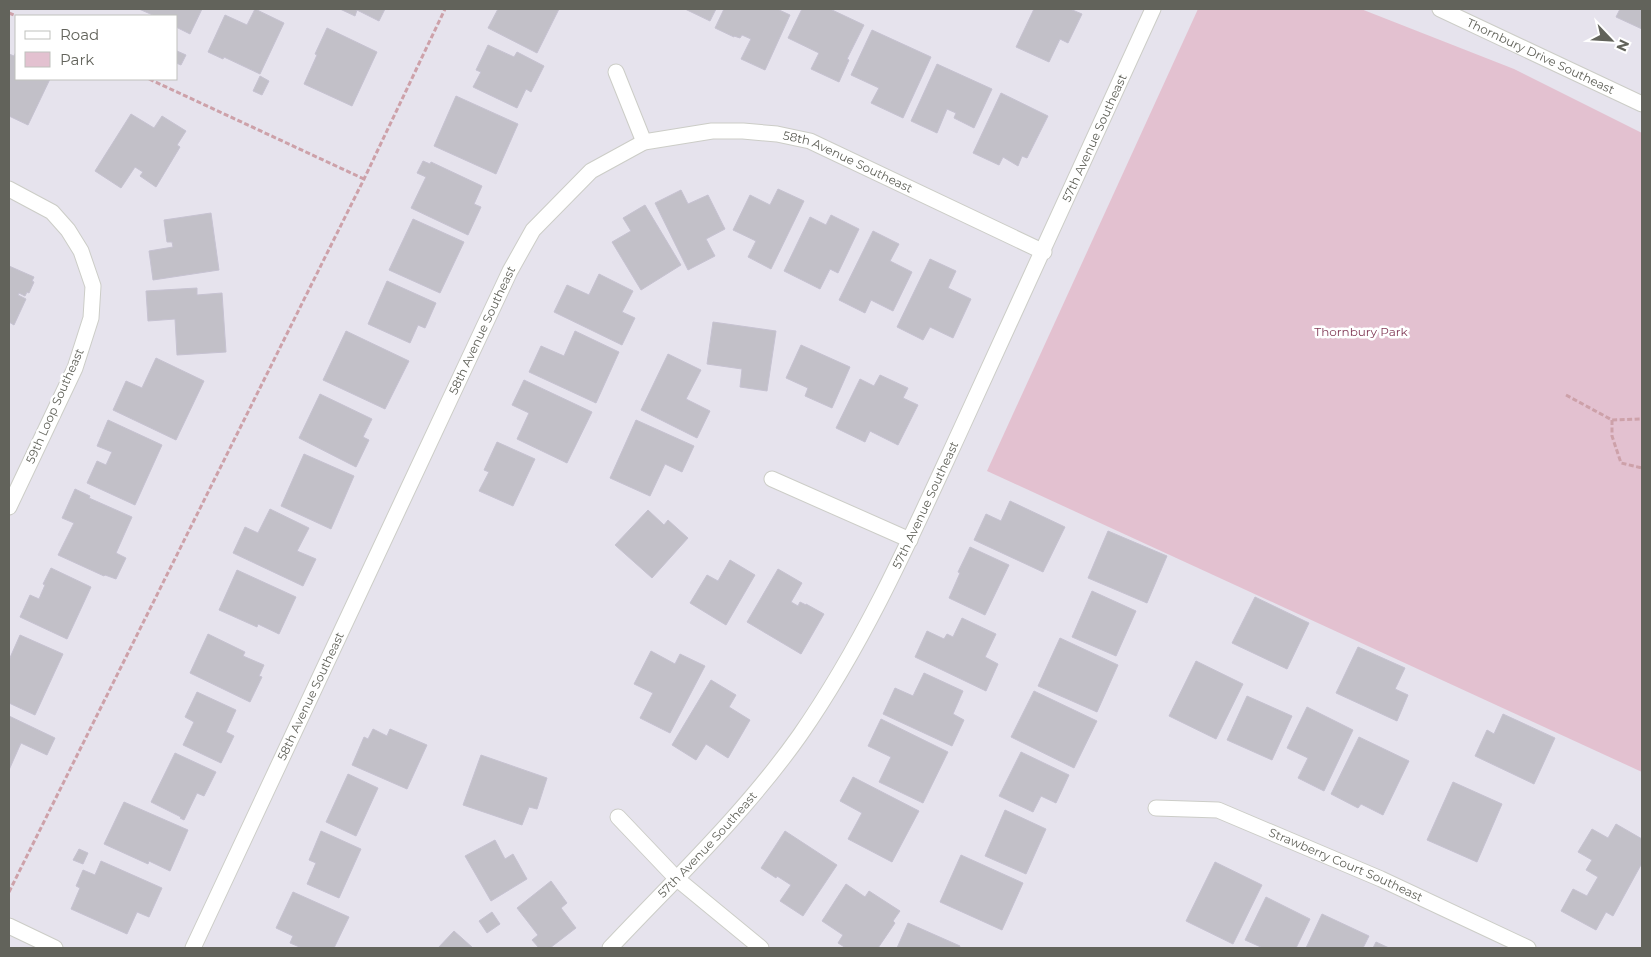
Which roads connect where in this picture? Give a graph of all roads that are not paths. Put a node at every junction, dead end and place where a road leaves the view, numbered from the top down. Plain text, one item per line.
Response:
1 (1153, 9) edge
2 (1440, 9) edge
3 (616, 72) dead end
4 (1642, 104) edge
5 (644, 142) junction
6 (9, 189) edge
7 (1044, 252) junction
8 (772, 480) dead end
9 (9, 507) edge
10 (910, 540) junction
11 (1156, 808) dead end
12 (618, 816) dead end
13 (676, 878) junction
14 (9, 926) edge
15 (55, 948) edge
16 (193, 948) edge
17 (610, 948) edge
18 (761, 948) edge
19 (1528, 948) edge

1 - 7 street, 57th Avenue Southeast
2 - 4 street, Thornbury Drive Southeast
3 - 5 street
5 - 7 street, 58th Avenue Southeast
5 - 16 street, 58th Avenue Southeast
6 - 9 street, 59th Loop Southeast
7 - 10 street, 57th Avenue Southeast
8 - 10 street
10 - 13 street, 57th Avenue Southeast
11 - 19 street, Strawberry Court Southeast
12 - 13 street
13 - 17 street, 57th Avenue Southeast
13 - 18 street
14 - 15 street

